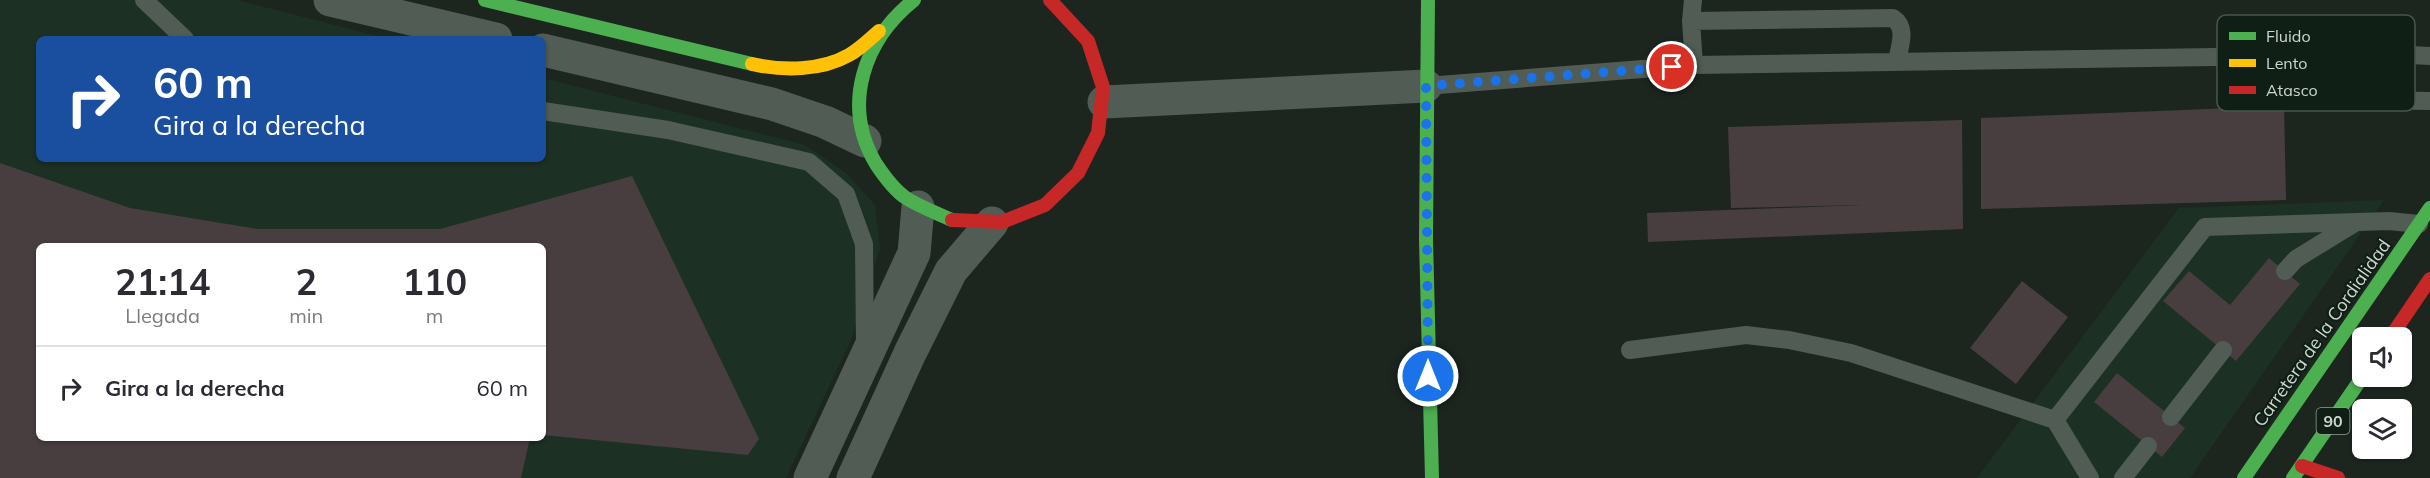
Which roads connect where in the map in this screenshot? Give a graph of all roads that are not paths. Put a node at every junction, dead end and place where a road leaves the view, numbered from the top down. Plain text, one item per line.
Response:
1 (144, 0) edge
2 (330, 0) edge
3 (485, 0) edge
4 (914, 0) edge
5 (1050, 0) edge
6 (1428, 0) edge
7 (1693, 0) edge
8 (1691, 21) junction
9 (883, 28) junction
10 (182, 36) edge
11 (483, 36) edge
12 (546, 51) edge
13 (2415, 55) edge
14 (2430, 56) edge
15 (2217, 57) edge
16 (1896, 62) junction
17 (1694, 65) junction
18 (1426, 86) junction
19 (2415, 101) edge
20 (2430, 101) edge
21 (1104, 102) junction
22 (546, 111) edge
23 (866, 141) junction
24 (918, 207) junction
25 (2430, 208) edge
26 (992, 223) junction
27 (2355, 223) junction
28 (2419, 224) junction
29 (2285, 272) dead end
30 (2430, 279) edge
31 (2397, 327) edge
32 (1630, 350) dead end
33 (2223, 350) dead end
34 (865, 359) junction
35 (2356, 387) edge
36 (2171, 417) dead end
37 (2055, 420) junction
38 (2148, 446) dead end
39 (2302, 466) junction
40 (810, 478) edge
41 (853, 478) edge
42 (1432, 478) edge
43 (2090, 478) edge
44 (2123, 478) edge
45 (2244, 478) edge
46 (2293, 478) edge
47 (2338, 478) edge

1 - 10 lane
2 - 11 street
3 - 9 main road
4 - 9 main road
5 - 21 main road
6 - 18 main road
7 - 8 lane
8 - 16 lane
8 - 17 lane
9 - 23 main road
12 - 23 street
13 - 14 lane
15 - 16 lane
16 - 17 lane
17 - 18 lane
18 - 21 street
18 - 42 main road
19 - 20 lane
21 - 26 main road
22 - 34 lane
23 - 24 main road
24 - 26 main road
24 - 34 street
25 - 28 main road, Carretera de la Cordialidad / 90
26 - 41 street
27 - 28 lane
27 - 29 lane
27 - 37 lane
28 - 45 main road, Carretera de la Cordialidad / 90
30 - 31 main road
32 - 37 lane
33 - 36 lane
34 - 40 street
35 - 39 main road, 90
37 - 43 lane
38 - 44 lane
39 - 46 main road, 90
39 - 47 main road

